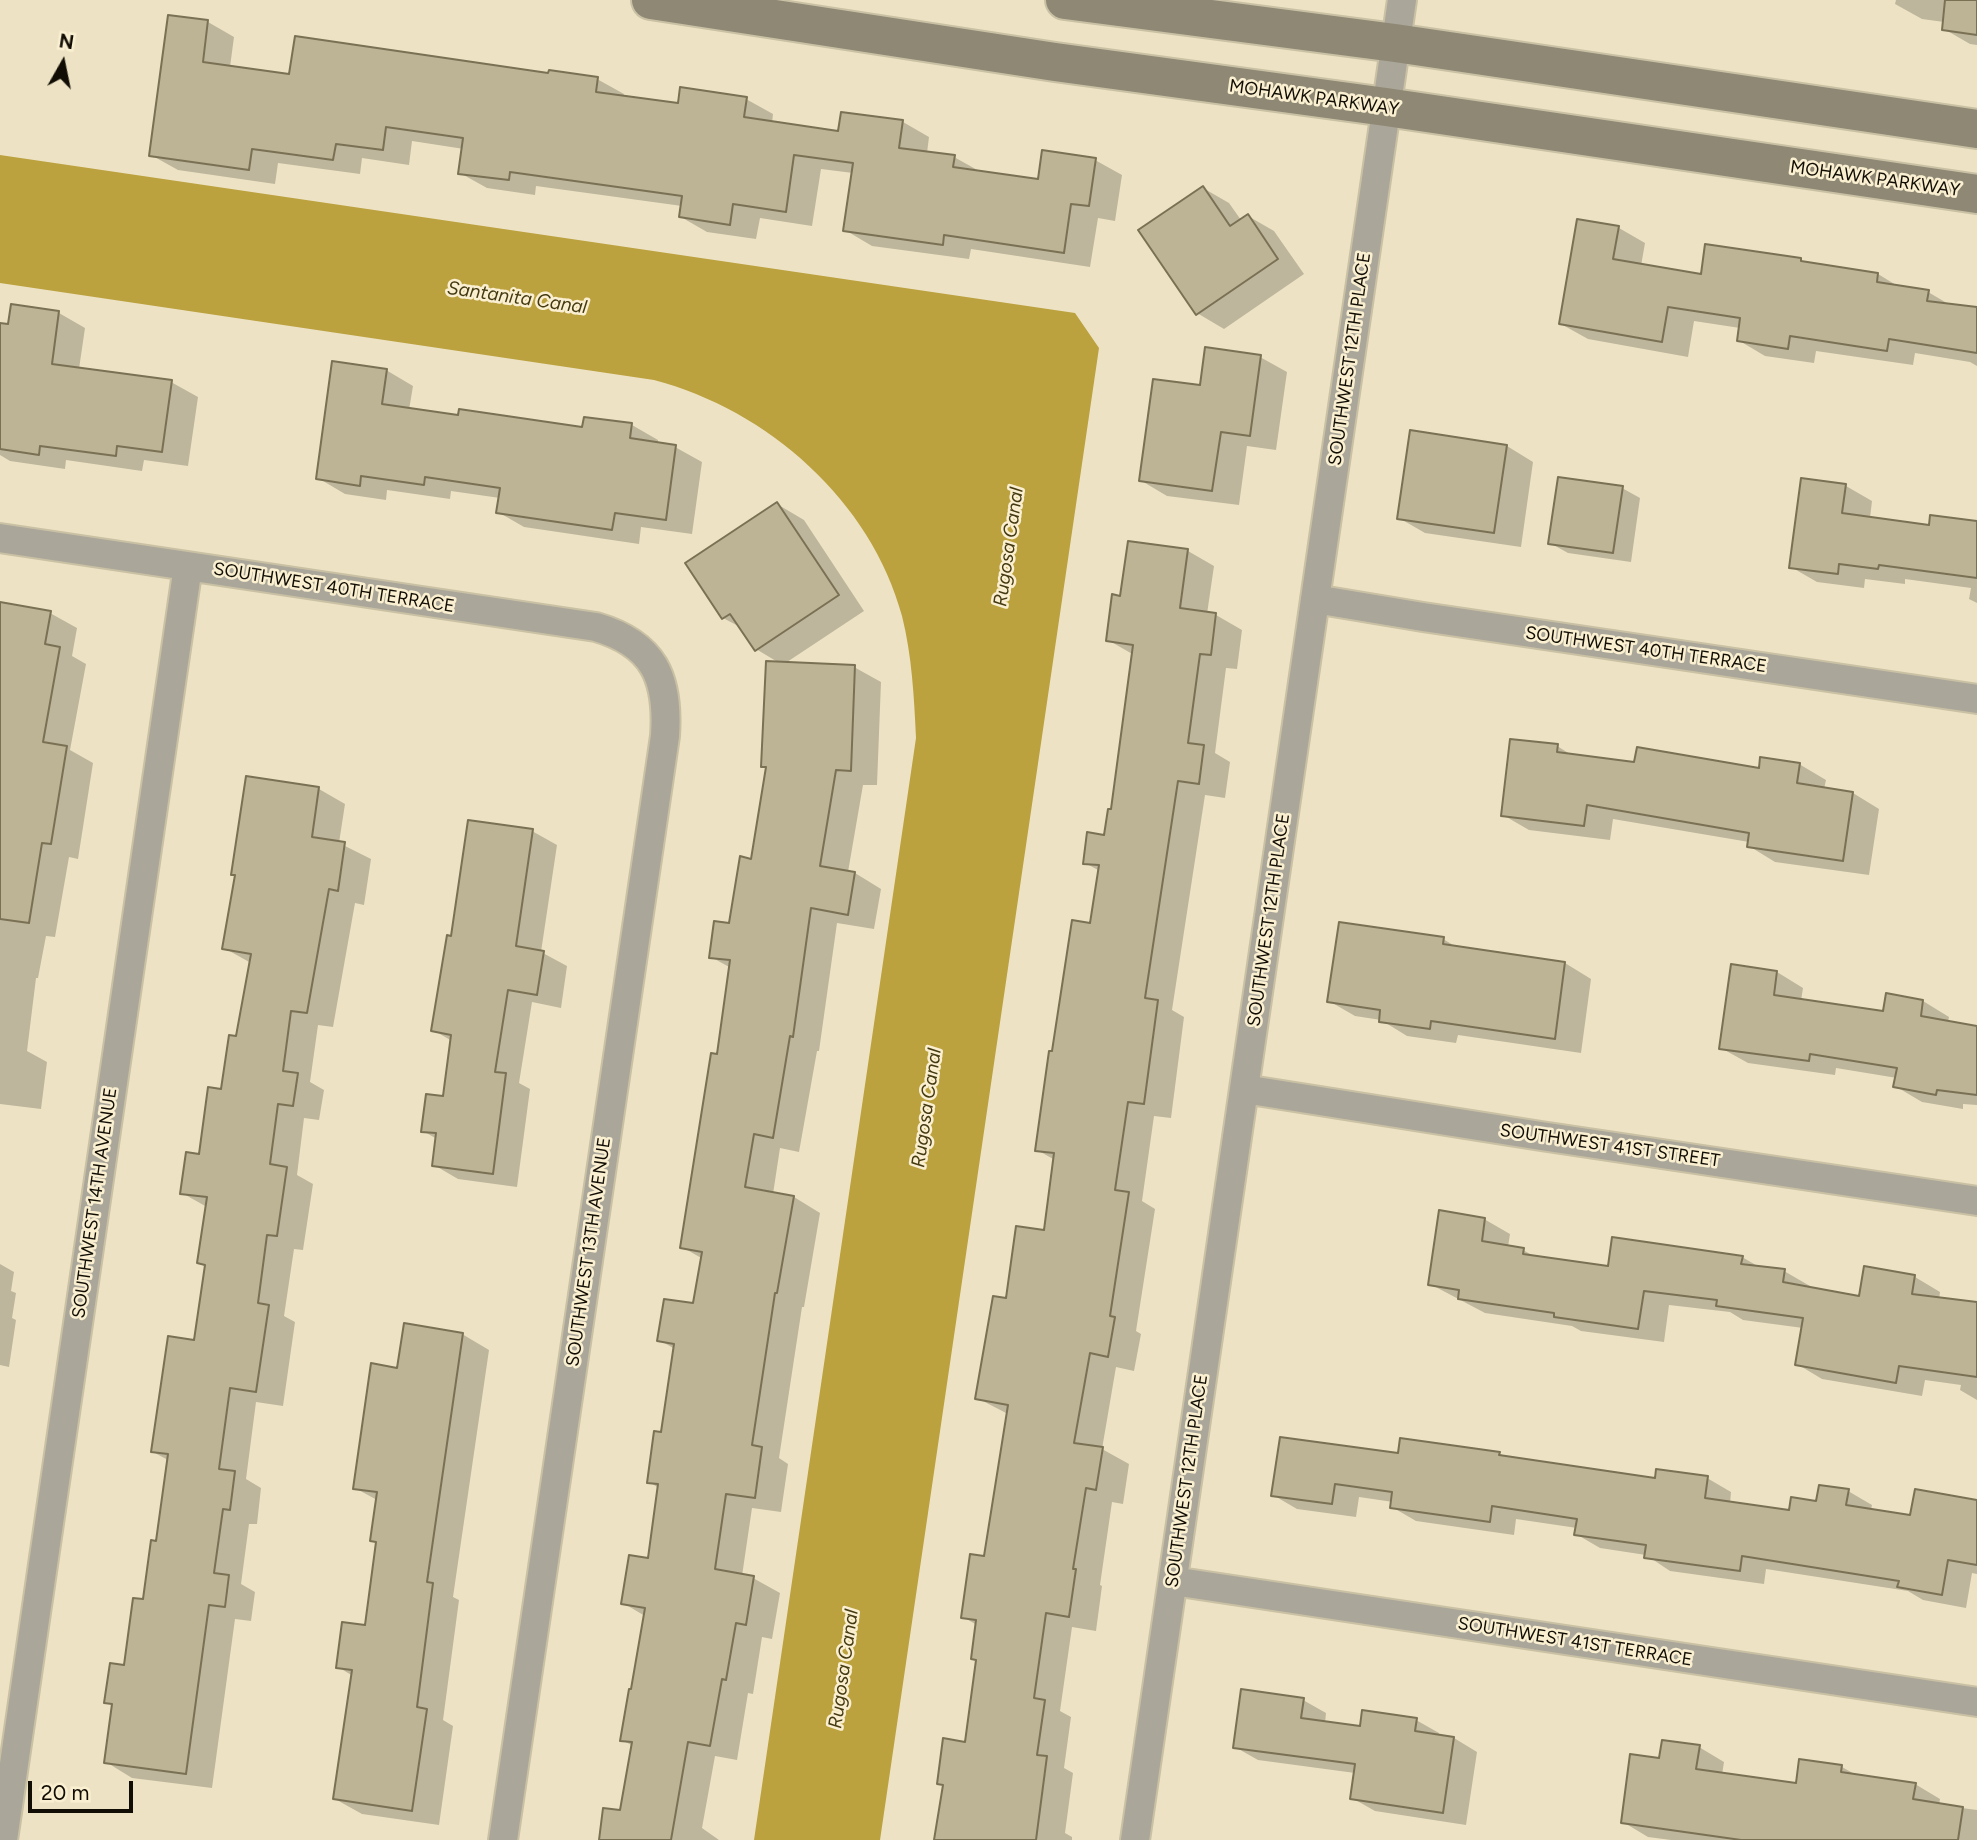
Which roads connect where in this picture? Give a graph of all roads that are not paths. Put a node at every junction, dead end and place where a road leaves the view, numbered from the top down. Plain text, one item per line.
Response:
1 (651, 0) edge
2 (1065, 0) edge
3 (1402, 0) edge
4 (769, 8) edge
5 (1395, 43) junction
6 (1386, 107) junction
7 (1977, 129) edge
8 (1977, 194) edge
9 (0, 538) edge
10 (187, 566) junction
11 (1315, 599) junction
12 (655, 665) joint
13 (1977, 699) edge
14 (1244, 1089) junction
15 (1977, 1200) edge
16 (1173, 1581) junction
17 (1977, 1702) edge
18 (3, 1840) edge
19 (503, 1840) edge
20 (1135, 1840) edge

1 - 4 street, MOHAWK PARKWAY
2 - 5 street
3 - 5 street, SOUTHWEST 12TH PLACE
4 - 6 street, MOHAWK PARKWAY
5 - 6 street, SOUTHWEST 12TH PLACE
5 - 7 street
6 - 8 street, MOHAWK PARKWAY
6 - 11 street, SOUTHWEST 12TH PLACE
9 - 10 street, SOUTHWEST 40TH TERRACE
10 - 12 street, SOUTHWEST 40TH TERRACE
10 - 18 street, SOUTHWEST 14TH AVENUE
11 - 13 street, SOUTHWEST 40TH TERRACE
11 - 14 street, SOUTHWEST 12TH PLACE
12 - 19 street, SOUTHWEST 13TH AVENUE
14 - 15 street, SOUTHWEST 41ST STREET
14 - 16 street, SOUTHWEST 12TH PLACE
16 - 17 street, SOUTHWEST 41ST TERRACE
16 - 20 street, SOUTHWEST 12TH PLACE

